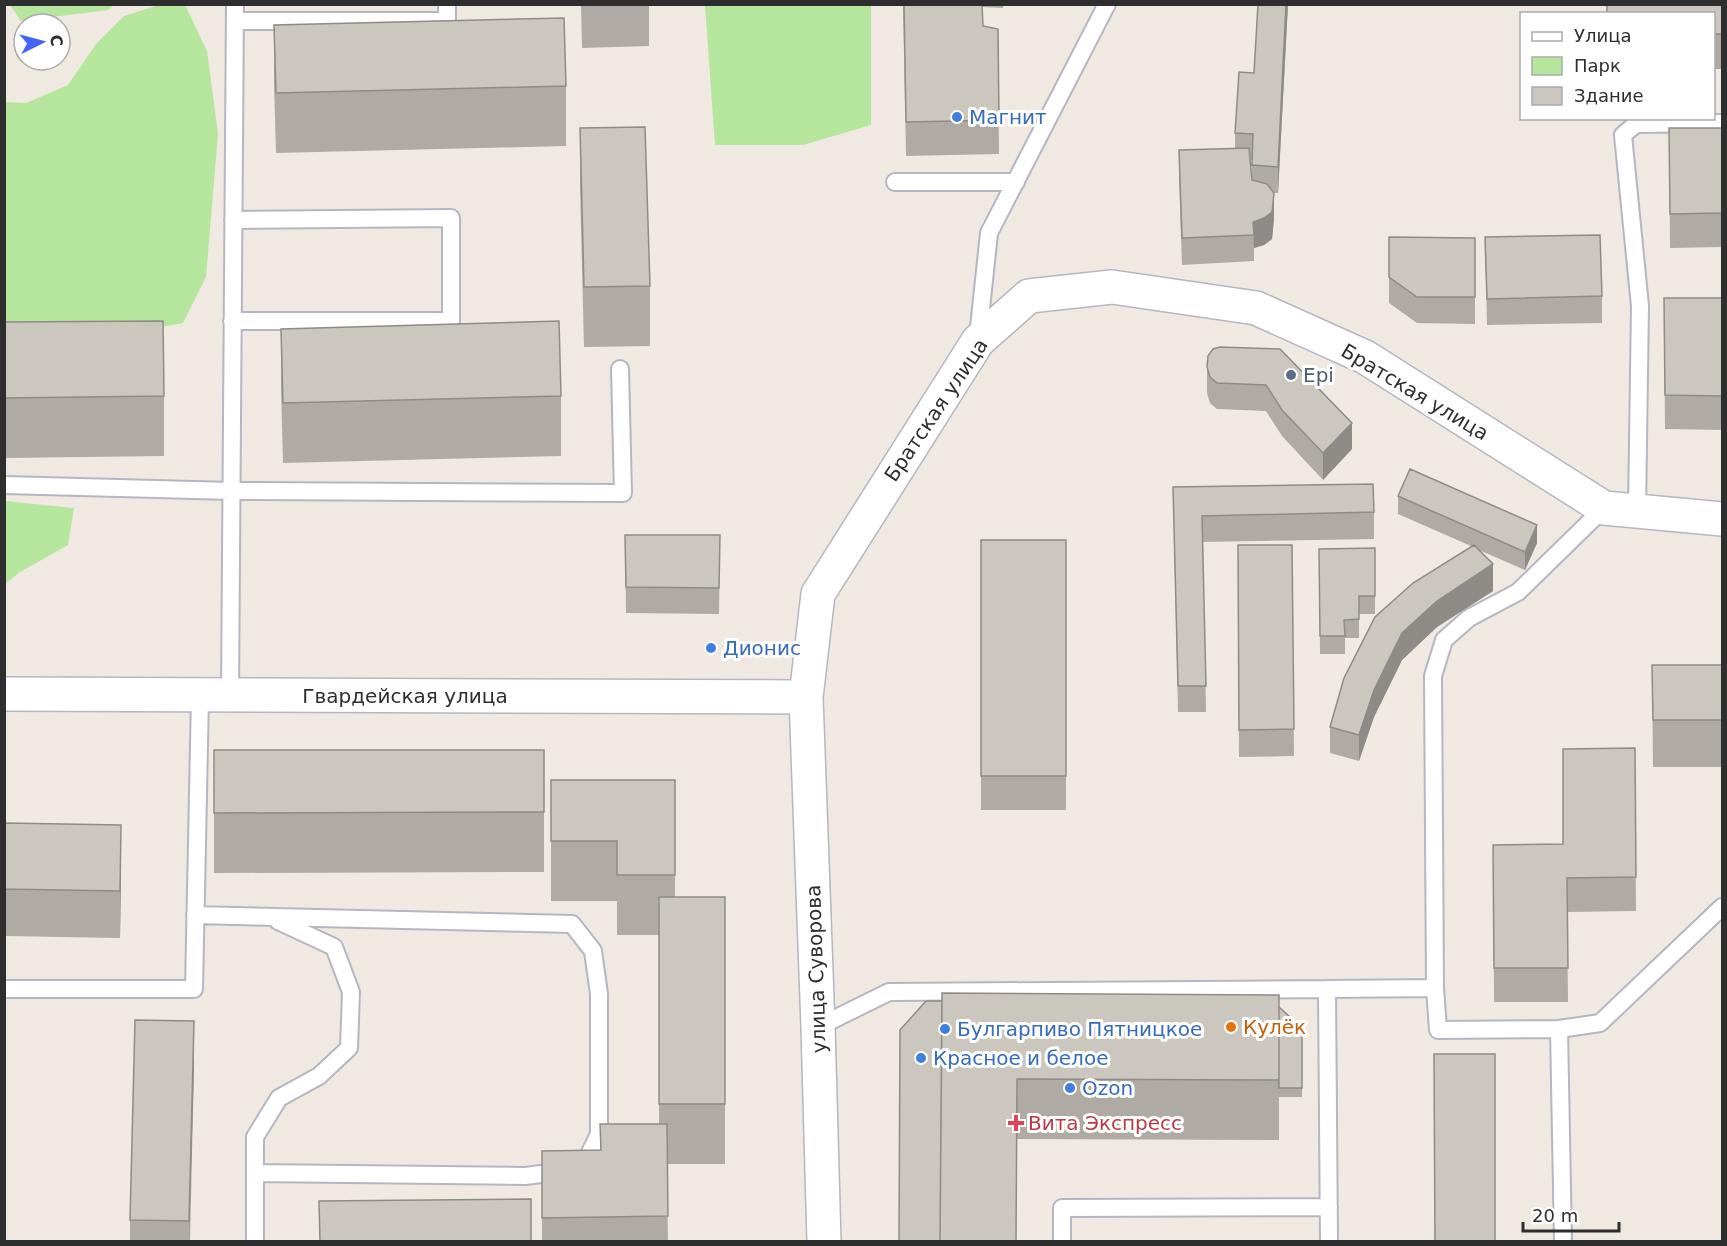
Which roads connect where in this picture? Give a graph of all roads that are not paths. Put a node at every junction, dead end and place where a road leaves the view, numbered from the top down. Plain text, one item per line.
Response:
1 (447, 4) edge
2 (1107, 4) edge
3 (235, 13) edge
4 (1722, 123) edge
5 (895, 182) dead end
6 (1016, 182) junction
7 (233, 220) junction
8 (232, 321) junction
9 (978, 341) junction
10 (620, 369) dead end
11 (4, 485) edge
12 (232, 490) junction
13 (1604, 508) junction
14 (1637, 511) junction
15 (1722, 519) edge
16 (4, 694) edge
17 (215, 696) junction
18 (806, 697) junction
19 (1722, 907) edge
20 (195, 915) junction
21 (272, 918) junction
22 (1435, 988) junction
23 (4, 989) edge
24 (1327, 989) junction
25 (818, 1027) junction
26 (1559, 1029) junction
27 (255, 1173) junction
28 (1329, 1207) junction
29 (255, 1242) edge
30 (824, 1242) edge
31 (1062, 1242) edge
32 (1329, 1242) edge
33 (1563, 1242) edge

1 - 3 lane
2 - 6 lane
3 - 7 lane
4 - 14 lane
5 - 6 lane
6 - 9 lane
7 - 8 lane
7 - 8 lane
8 - 12 lane
9 - 13 street, Братская улица
9 - 18 street, Братская улица
10 - 12 lane
11 - 12 lane
12 - 17 lane
13 - 14 street, Братская улица
13 - 22 lane
14 - 15 street, Братская улица
16 - 17 street, Гвардейская улица
17 - 18 street, Гвардейская улица
17 - 20 lane
18 - 25 street, улица Суворова
19 - 26 lane
20 - 21 lane
20 - 23 lane
21 - 27 lane
21 - 27 lane
22 - 24 lane
22 - 26 lane
24 - 25 lane
24 - 28 lane
25 - 30 street, улица Суворова
26 - 33 lane
27 - 29 lane
28 - 31 lane
28 - 32 lane

